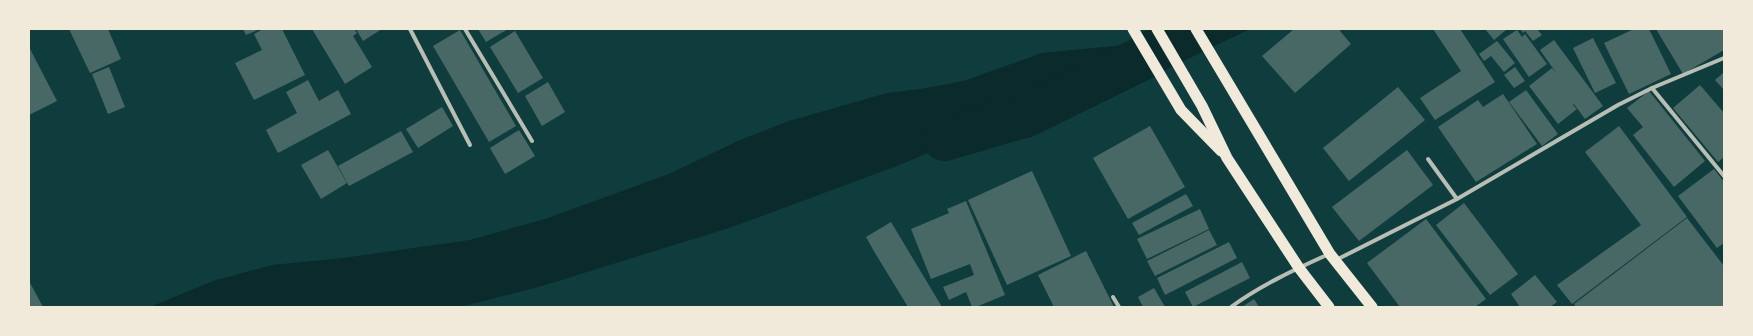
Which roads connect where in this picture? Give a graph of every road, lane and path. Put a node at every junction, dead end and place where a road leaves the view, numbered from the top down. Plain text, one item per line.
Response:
1 (410, 29) edge
2 (465, 29) edge
3 (1133, 29) edge
4 (1157, 29) edge
5 (1196, 29) edge
6 (1724, 58) edge
7 (1652, 88) junction
8 (532, 141) dead end
9 (470, 145) dead end
10 (1227, 158) junction
11 (1428, 159) dead end
12 (1724, 176) edge
13 (1457, 199) junction
14 (1333, 257) junction
15 (1299, 268) junction
16 (1113, 296) dead end
17 (1119, 307) edge
18 (1232, 307) edge
19 (1329, 307) edge
20 (1372, 307) edge

1 - 9 street
2 - 8 street
3 - 10 highway
4 - 10 highway
5 - 14 highway
6 - 7 street
7 - 12 street
7 - 13 street
10 - 15 highway
11 - 13 street
13 - 14 street
14 - 15 street
14 - 20 highway
15 - 18 street
15 - 19 highway
16 - 17 street

